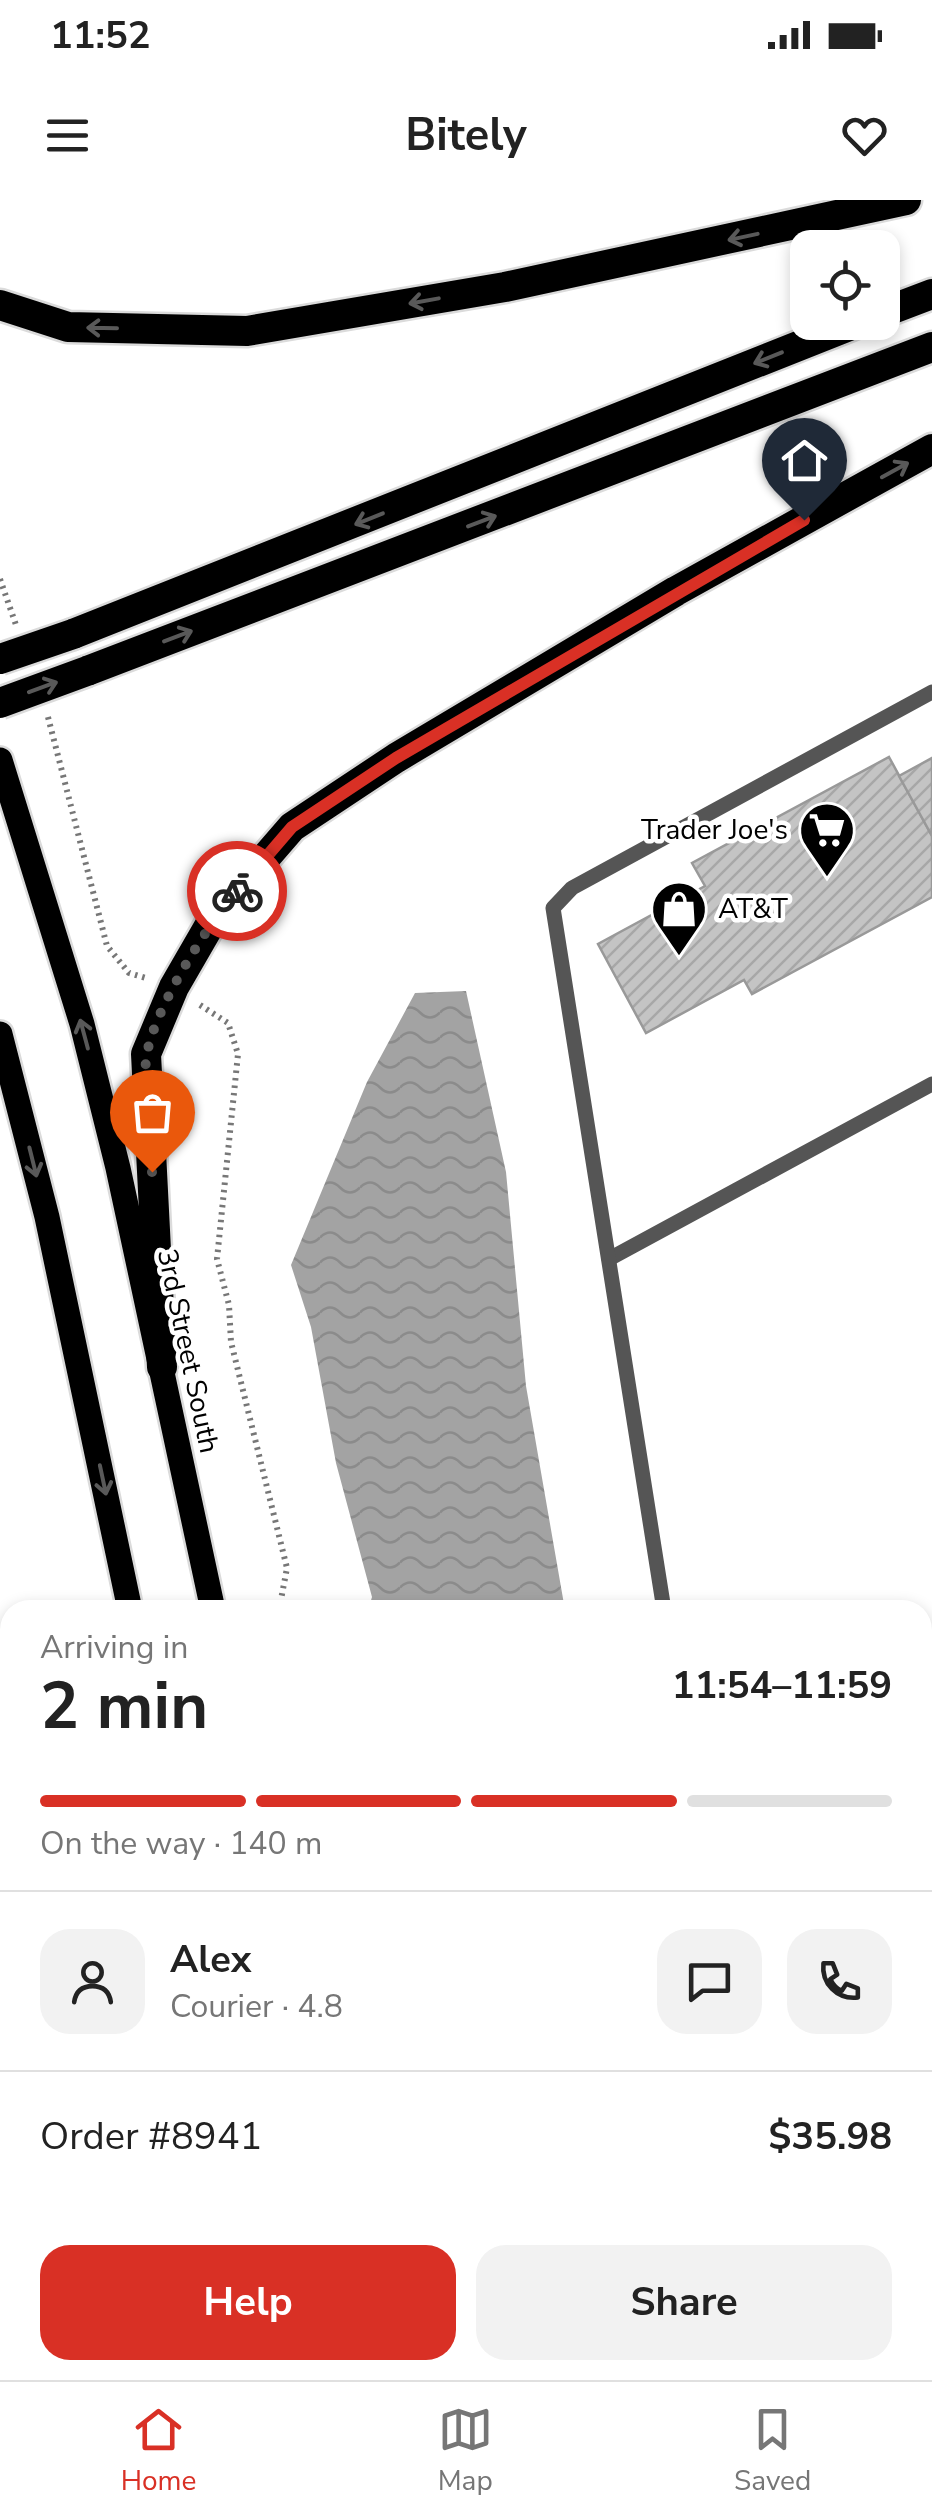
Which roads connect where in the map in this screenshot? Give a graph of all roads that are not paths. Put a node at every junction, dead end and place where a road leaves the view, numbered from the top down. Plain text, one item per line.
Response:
1 (906, 200) edge
2 (932, 294) edge
3 (0, 305) edge
4 (900, 306) edge
5 (814, 340) edge
6 (932, 347) edge
7 (932, 450) edge
8 (0, 659) edge
9 (932, 692) edge
10 (0, 703) edge
11 (0, 760) edge
12 (0, 1034) edge
13 (932, 1084) edge
14 (609, 1259) junction
15 (162, 1368) junction
16 (128, 1600) edge
17 (211, 1600) edge
18 (662, 1600) edge

1 -> 3 highway
2 - 4 highway
5 -> 8 highway, bridge
10 -> 6 highway, bridge
15 -> 7 highway
9 - 14 lane
15 -> 11 main road, 3rd Street South
12 -> 16 main road
13 - 14 lane
14 - 18 lane
15 - 17 main road, 3rd Street South

